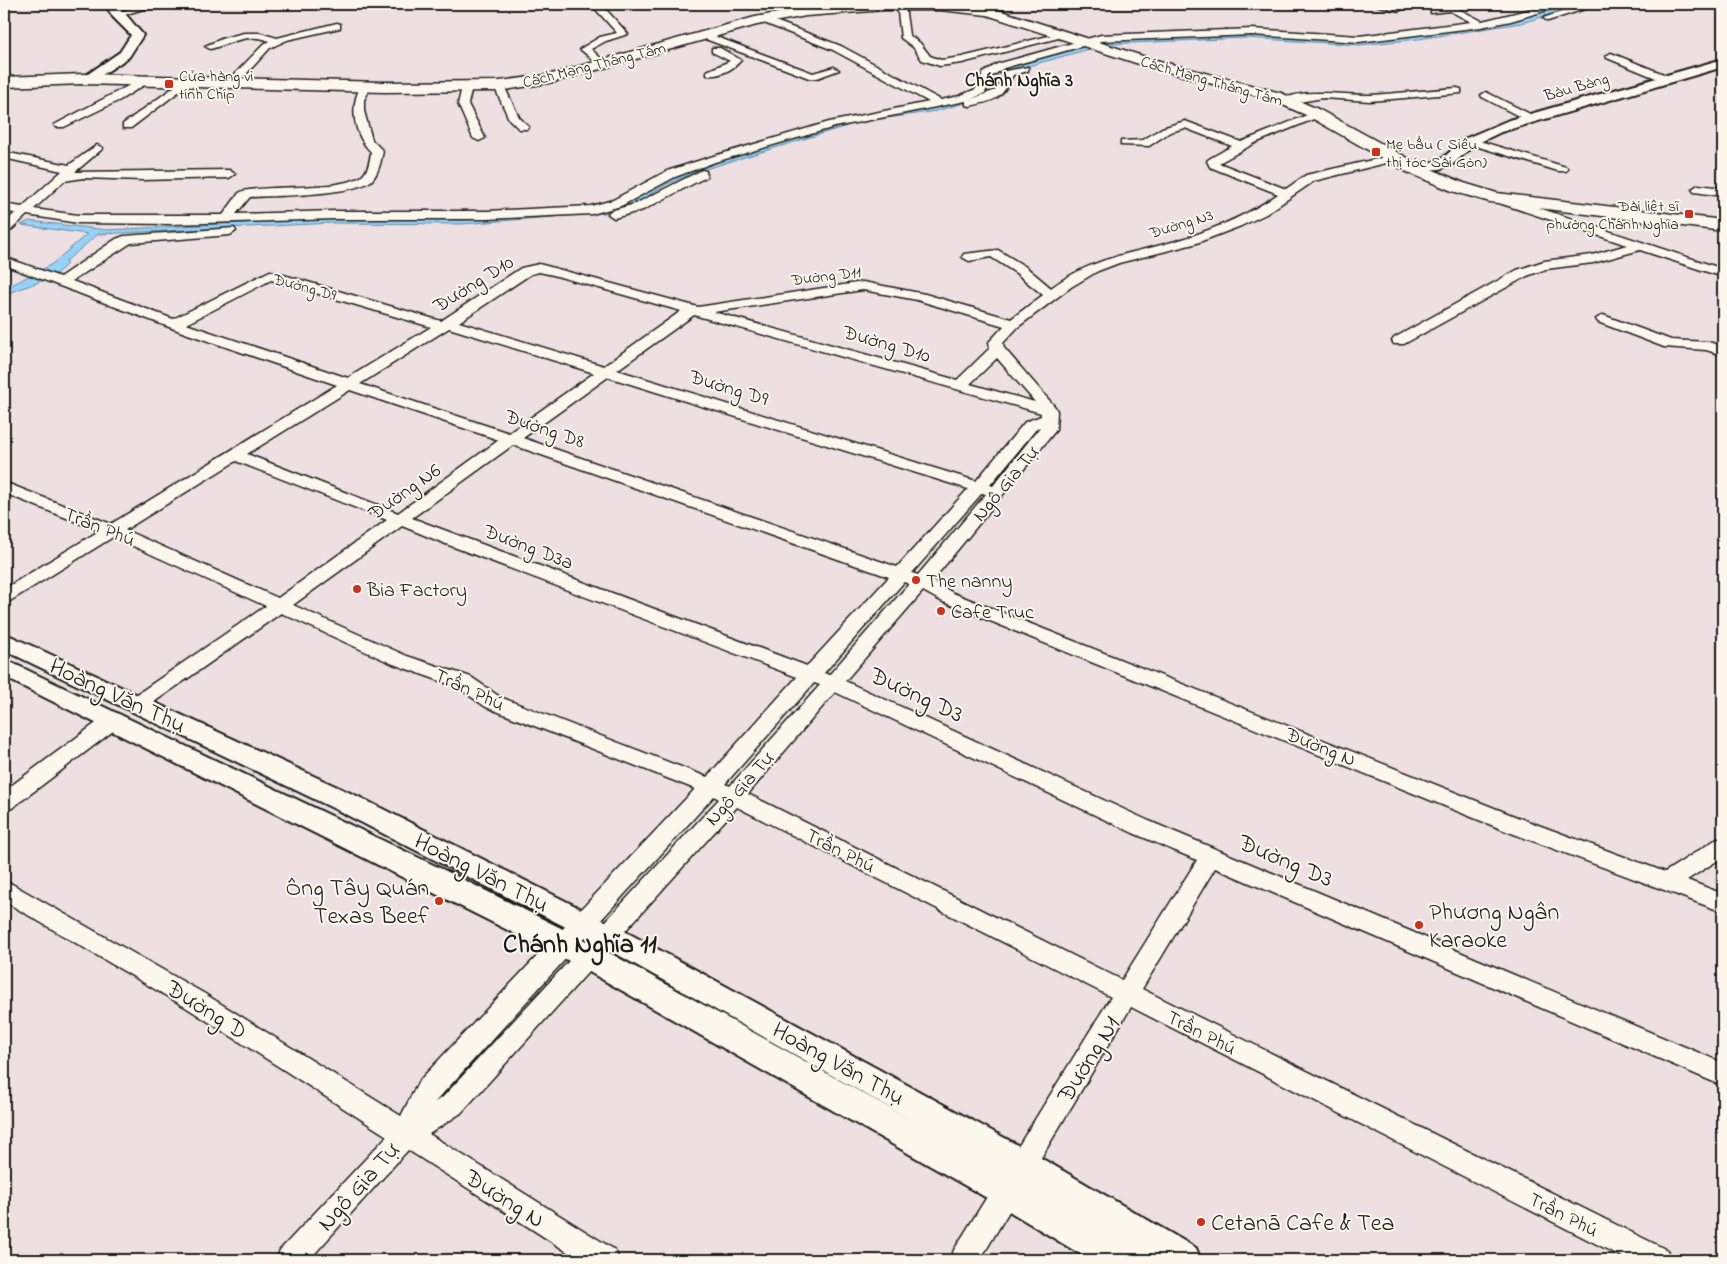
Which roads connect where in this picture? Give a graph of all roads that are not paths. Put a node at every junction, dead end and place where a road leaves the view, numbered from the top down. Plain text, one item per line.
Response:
1 (155, 4) edge
2 (596, 4) edge
3 (1377, 4) edge
4 (1559, 4) edge
5 (1595, 4) edge
6 (969, 6) edge
7 (1437, 7) edge
8 (1399, 8) dead end
9 (114, 9) edge
10 (901, 10) junction
11 (762, 19) junction
12 (1481, 24) junction
13 (337, 26) dead end
14 (703, 35) junction
15 (1066, 35) junction
16 (686, 40) junction
17 (1303, 40) junction
18 (277, 41) junction
19 (1092, 44) junction
20 (210, 46) dead end
21 (1611, 56) dead end
22 (1723, 63) edge
23 (603, 65) junction
24 (834, 70) dead end
25 (711, 73) dead end
26 (1667, 78) junction
27 (90, 79) junction
28 (145, 80) junction
29 (4, 82) edge
30 (185, 82) junction
31 (232, 83) junction
32 (366, 86) junction
33 (498, 86) junction
34 (467, 87) junction
35 (981, 91) junction
36 (1457, 91) dead end
37 (1486, 94) dead end
38 (994, 96) junction
39 (1287, 101) junction
40 (941, 104) junction
41 (1317, 114) junction
42 (1530, 118) junction
43 (60, 125) dead end
44 (127, 126) dead end
45 (523, 128) dead end
46 (479, 138) dead end
47 (1473, 142) junction
48 (1125, 143) dead end
49 (1242, 146) junction
50 (97, 148) dead end
51 (4, 154) edge
52 (1394, 158) junction
53 (1448, 161) junction
54 (1411, 167) junction
55 (71, 169) junction
56 (1562, 170) dead end
57 (229, 174) dead end
58 (60, 178) junction
59 (653, 183) junction
60 (1458, 187) junction
61 (674, 188) junction
62 (1698, 190) dead end
63 (1723, 192) edge
64 (1286, 193) junction
65 (4, 208) edge
66 (24, 211) junction
67 (1580, 216) junction
68 (496, 218) junction
69 (228, 223) junction
70 (1723, 226) edge
71 (258, 229) dead end
72 (4, 230) edge
73 (241, 230) dead end
74 (1642, 245) junction
75 (969, 257) dead end
76 (4, 261) edge
77 (1723, 273) edge
78 (57, 280) junction
79 (1051, 295) junction
80 (696, 310) junction
81 (1603, 319) dead end
82 (174, 324) junction
83 (446, 324) junction
84 (1013, 324) junction
85 (1399, 341) dead end
86 (997, 349) junction
87 (1723, 351) edge
88 (606, 372) junction
89 (347, 384) junction
90 (961, 385) junction
91 (1048, 415) junction
92 (513, 440) junction
93 (233, 454) junction
94 (4, 487) edge
95 (988, 490) junction
96 (401, 520) junction
97 (112, 530) junction
98 (911, 579) junction
99 (4, 597) edge
100 (279, 606) junction
101 (9, 656) edge
102 (822, 679) junction
103 (125, 712) junction
104 (251, 757) junction
105 (230, 777) junction
106 (710, 787) junction
107 (734, 796) junction
108 (4, 802) edge
109 (349, 804) junction
110 (326, 825) junction
111 (1723, 846) edge
112 (1210, 857) junction
113 (442, 867) junction
114 (1667, 882) junction
115 (4, 890) edge
116 (1723, 903) edge
117 (585, 940) junction
118 (1127, 994) junction
119 (1723, 1075) edge
120 (854, 1089) junction
121 (405, 1135) junction
122 (1022, 1165) junction
123 (1006, 1191) junction
124 (290, 1260) edge
125 (605, 1260) edge
126 (964, 1260) edge
127 (1123, 1260) edge
128 (1183, 1260) edge
129 (1657, 1260) edge

1 - 9 street
2 - 23 street
3 - 8 street
4 - 12 street
5 - 17 street
6 - 10 main road, Cách Mạng Tháng Tám
6 - 15 main road, Cách Mạng Tháng Tám
7 - 12 street
9 - 27 street
10 - 11 main road, Cách Mạng Tháng Tám
10 - 15 street
11 - 14 main road, Cách Mạng Tháng Tám
11 - 40 street
12 - 17 street
13 - 18 street
14 - 16 main road, Cách Mạng Tháng Tám
14 - 24 street
15 - 19 main road, Cách Mạng Tháng Tám
16 - 23 main road, Cách Mạng Tháng Tám
16 - 25 street
17 - 19 street
17 - 19 street
18 - 20 street
18 - 31 street
19 - 35 street
19 - 38 street
19 - 39 main road, Cách Mạng Tháng Tám
21 - 26 street
22 - 26 street, Bàu Bàng
23 - 33 main road, Cách Mạng Tháng Tám
26 - 42 street, Bàu Bàng
27 - 28 main road, Cách Mạng Tháng Tám
27 - 29 main road, Cách Mạng Tháng Tám
28 - 30 main road, Cách Mạng Tháng Tám
28 - 43 street
30 - 31 main road, Cách Mạng Tháng Tám
30 - 44 street
31 - 32 main road, Cách Mạng Tháng Tám
32 - 34 main road, Cách Mạng Tháng Tám
32 - 69 street
33 - 34 main road, Cách Mạng Tháng Tám
33 - 45 street
34 - 46 street
35 - 38 street
35 - 40 street
36 - 39 street
37 - 42 street
38 - 61 street
39 - 41 main road, Cách Mạng Tháng Tám
40 - 59 street
41 - 49 street
41 - 52 main road, Cách Mạng Tháng Tám
42 - 47 street, Bàu Bàng
47 - 53 street, Bàu Bàng
47 - 56 street
48 - 49 street
49 - 64 street
50 - 55 street
51 - 55 street
52 - 54 main road, Cách Mạng Tháng Tám
52 - 64 street, Đường N3
53 - 54 street
53 - 60 street
54 - 60 main road, Cách Mạng Tháng Tám
55 - 58 street
57 - 58 street
58 - 66 street
59 - 61 street
59 - 68 street
60 - 67 main road, Cách Mạng Tháng Tám
61 - 68 street
62 - 63 street
64 - 79 street, Đường N3
65 - 66 street
66 - 69 street
66 - 72 street
67 - 70 main road, Cách Mạng Tháng Tám
67 - 74 street
68 - 69 street
68 - 71 street
69 - 73 street
69 - 78 street
74 - 77 street
74 - 85 street
75 - 79 street
76 - 78 street, Đường D8
78 - 82 street, Đường D8
79 - 84 street, Đường N3
80 - 83 street, Đường D10
80 - 84 street, Đường D11
80 - 88 street, Đường N6
80 - 90 street, Đường D10
81 - 87 street
82 - 83 street, Đường D9
82 - 89 street, Đường D8
83 - 88 street, Đường D9
83 - 89 street, Đường D10
84 - 86 street, Đường N3
86 - 90 street
86 - 91 street
88 - 92 street, Đường N6
88 - 95 street, Đường D9
89 - 92 street, Đường D8
89 - 93 street, Đường D10
90 - 91 street, Đường D10
91 - 95 street, Ngô Gia Tự
92 - 96 street, Đường N6
92 - 98 street, Đường D8
93 - 96 street, Đường D3a
93 - 97 street, Đường D10
94 - 97 street, Trần Phú
95 - 98 street, Ngô Gia Tự
96 - 100 street, Đường N6
96 - 102 street, Đường D3a
97 - 99 street, Đường D10
97 - 100 street, Trần Phú
98 - 102 street, Ngô Gia Tự
98 - 114 street, Đường N
100 - 103 street, Đường N6
100 - 106 street, Trần Phú
101 - 103 street, Hoàng Văn Thụ
102 - 106 street, Ngô Gia Tự
102 - 107 street, Ngô Gia Tự
102 - 112 street, Đường D3
103 - 104 street, Hoàng Văn Thụ
103 - 105 street, Hoàng Văn Thụ
103 - 108 street, Đường N6
104 - 105 street
104 - 109 street, Hoàng Văn Thụ
105 - 110 street, Hoàng Văn Thụ
106 - 107 street, Trần Phú
106 - 117 street, Ngô Gia Tự
107 - 117 street, Ngô Gia Tự
107 - 118 street, Trần Phú
109 - 110 street
109 - 113 street, Hoàng Văn Thụ
110 - 113 street, Hoàng Văn Thụ
111 - 114 street
112 - 118 street, Đường N1
112 - 119 street, Đường D3
113 - 117 street, Hoàng Văn Thụ
114 - 116 street, Đường N
115 - 121 street, Đường D
117 - 120 street, Hoàng Văn Thụ
117 - 121 street, Ngô Gia Tự
117 - 121 street, Ngô Gia Tự
118 - 122 street, Đường N1
118 - 129 street, Trần Phú
120 - 122 street, Hoàng Văn Thụ
120 - 123 street, Hoàng Văn Thụ
121 - 124 street, Ngô Gia Tự
121 - 125 street, Đường N
122 - 123 street, Đường N1
122 - 128 street, Hoàng Văn Thụ
123 - 126 street, Đường N1
123 - 127 street, Hoàng Văn Thụ

